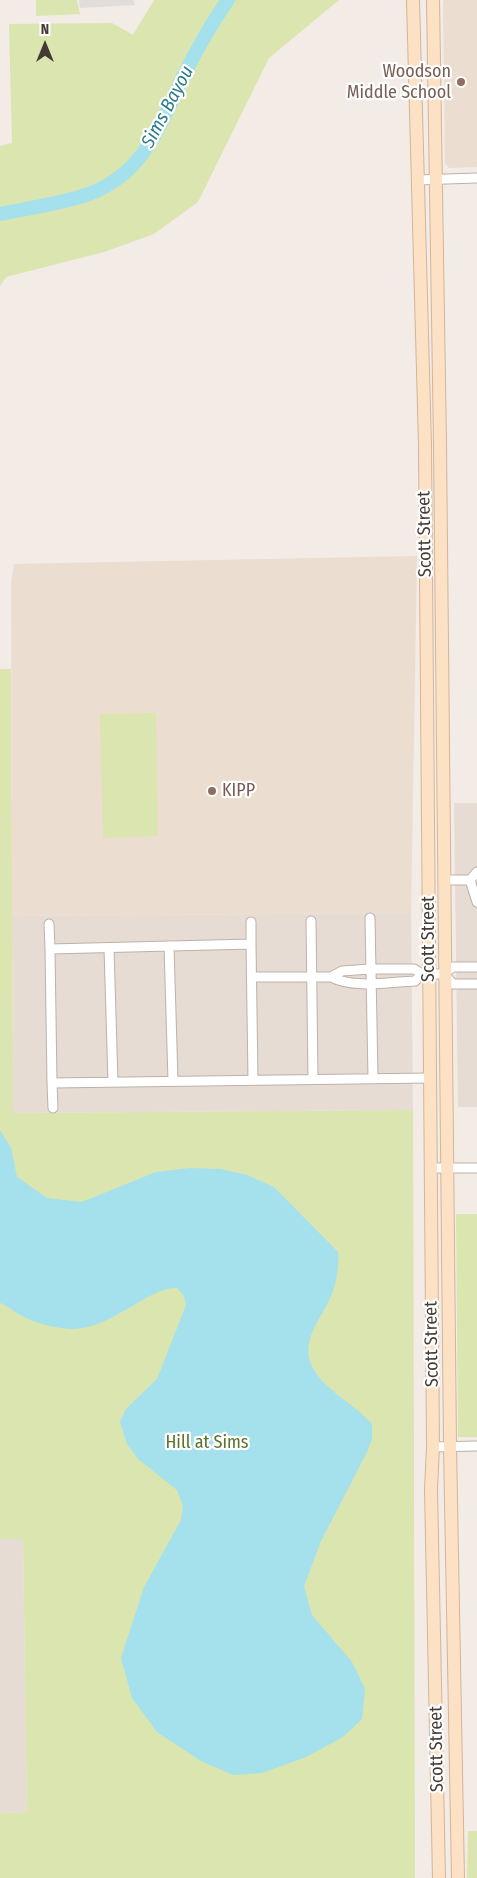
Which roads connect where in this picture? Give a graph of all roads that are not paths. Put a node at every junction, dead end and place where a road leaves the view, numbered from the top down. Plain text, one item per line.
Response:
1 (413, 0) edge
2 (433, 0) edge
3 (414, 32) junction
4 (434, 32) junction
5 (477, 178) edge
6 (437, 179) junction
7 (417, 180) junction
8 (440, 444) junction
9 (425, 445) junction
10 (427, 680) junction
11 (442, 680) junction
12 (428, 806) junction
13 (443, 806) junction
14 (477, 872) edge
15 (443, 880) junction
16 (470, 880) junction
17 (477, 902) edge
18 (370, 918) dead end
19 (311, 921) dead end
20 (251, 922) dead end
21 (49, 924) dead end
22 (251, 944) junction
23 (169, 946) junction
24 (109, 948) junction
25 (50, 949) junction
26 (477, 967) edge
27 (370, 968) junction
28 (392, 968) junction
29 (426, 974) junction
30 (444, 974) junction
31 (252, 977) junction
32 (331, 977) junction
33 (312, 978) junction
34 (392, 982) junction
35 (371, 983) junction
36 (477, 984) edge
37 (313, 1078) junction
38 (373, 1078) junction
39 (430, 1078) junction
40 (253, 1080) junction
41 (173, 1081) junction
42 (113, 1082) junction
43 (52, 1083) junction
44 (53, 1108) dead end
45 (430, 1168) junction
46 (446, 1168) junction
47 (477, 1168) edge
48 (432, 1306) junction
49 (448, 1306) junction
50 (450, 1446) junction
51 (477, 1446) edge
52 (433, 1447) junction
53 (438, 1799) junction
54 (458, 1799) junction
55 (439, 1878) edge
56 (458, 1878) edge

1 - 3 main road, Scott Street
2 - 4 main road, Scott Street
3 - 4 main road
3 - 7 main road, Scott Street
4 - 6 main road, Scott Street
5 - 6 street
6 - 7 street
6 - 8 main road, Scott Street
7 - 9 main road, Scott Street
8 - 9 main road
8 - 11 main road, Scott Street
9 - 10 main road, Scott Street
10 - 11 main road
10 - 12 main road, Scott Street
11 - 13 main road, Scott Street
12 - 13 main road
12 - 29 main road, Scott Street
13 - 15 main road, Scott Street
14 - 16 street
15 - 16 street
15 - 30 main road, Scott Street
16 - 17 street
18 - 27 street
19 - 33 street
20 - 22 street
21 - 25 street
22 - 23 street
22 - 31 street
23 - 24 street
23 - 41 street
24 - 25 street
24 - 42 street
25 - 43 street
26 - 30 street
27 - 28 street
27 - 32 street
27 - 35 street
28 - 29 street
28 - 34 street
29 - 30 street
29 - 34 street
29 - 39 main road, Scott Street
30 - 36 street
30 - 46 main road, Scott Street
31 - 33 street
31 - 40 street
32 - 33 street
32 - 35 street
33 - 37 street
34 - 35 street
35 - 38 street
37 - 38 street
37 - 40 street
38 - 39 street
39 - 45 main road, Scott Street
40 - 41 street
41 - 42 street
42 - 43 street
43 - 44 street
45 - 46 street
45 - 48 main road, Scott Street
46 - 47 street
46 - 49 main road, Scott Street
48 - 49 main road
48 - 52 main road, Scott Street
49 - 50 main road, Scott Street
50 - 51 street
50 - 52 street
50 - 54 main road, Scott Street
52 - 53 main road, Scott Street
53 - 54 main road
53 - 55 main road, Scott Street
54 - 56 main road, Scott Street

